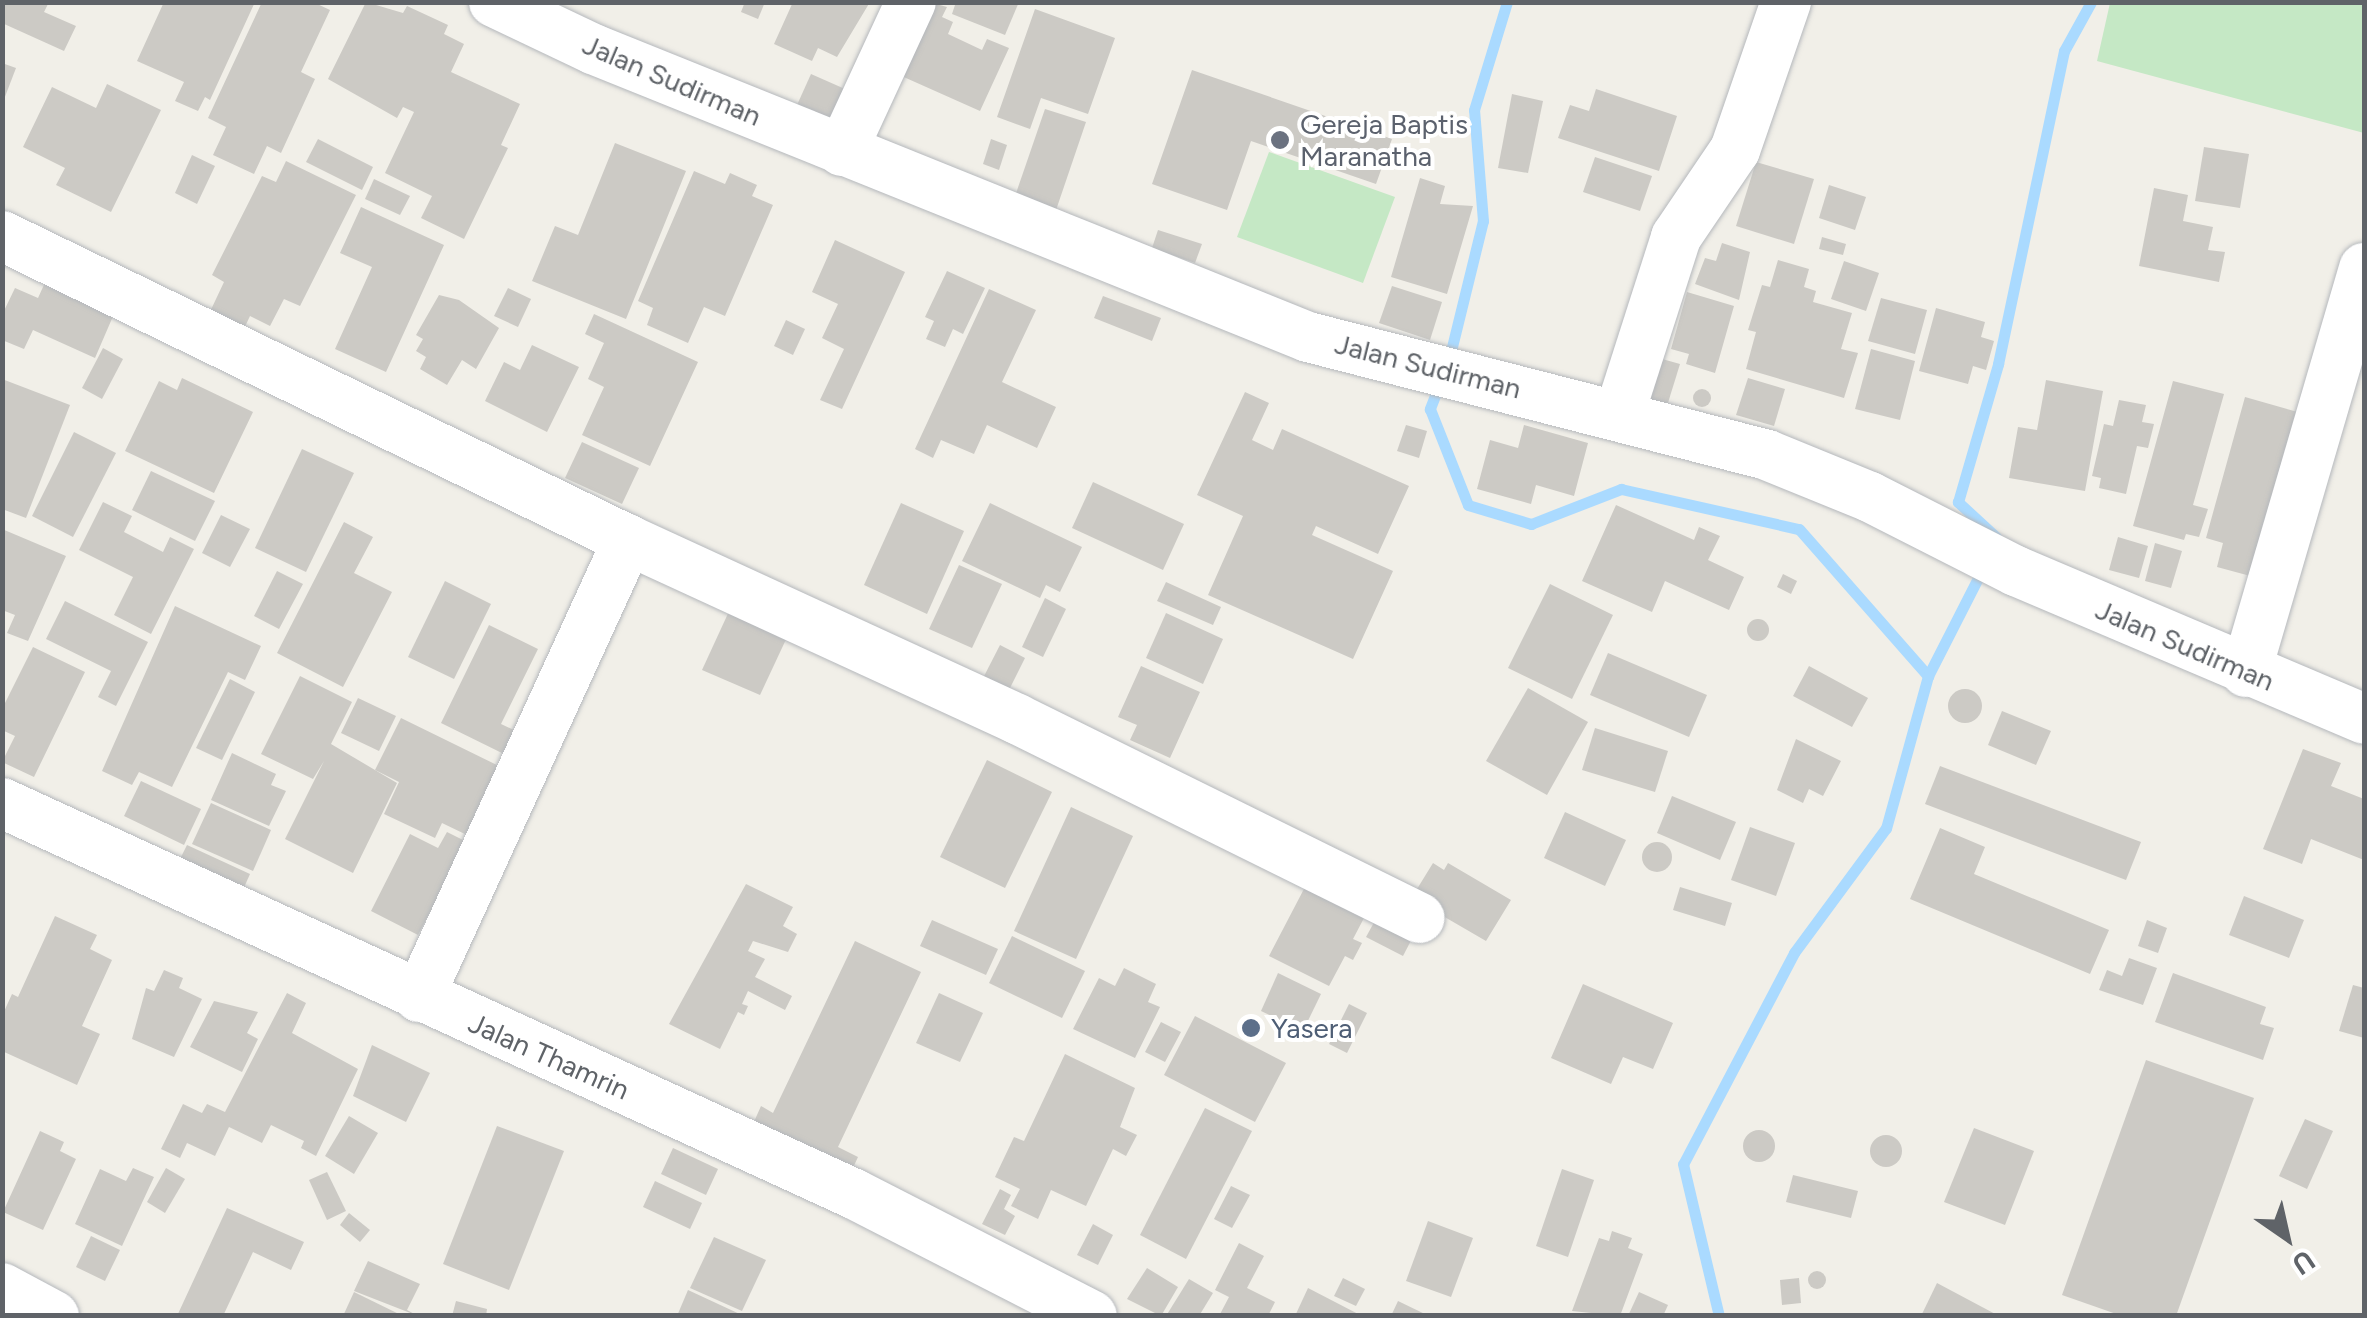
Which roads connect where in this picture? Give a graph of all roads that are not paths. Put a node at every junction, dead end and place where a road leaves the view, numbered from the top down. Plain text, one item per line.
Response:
1 (494, 2) edge
2 (911, 2) edge
3 (1786, 2) edge
4 (842, 151) junction
5 (2, 236) edge
6 (2364, 268) edge
7 (1619, 415) junction
8 (628, 540) junction
9 (2246, 672) junction
10 (2363, 713) edge
11 (2, 803) edge
12 (1419, 918) dead end
13 (419, 997) junction
14 (2, 1288) edge
15 (54, 1316) edge
16 (1092, 1316) edge

1 - 4 street, Jalan Sudirman
2 - 4 street
3 - 7 street
4 - 7 street, Jalan Sudirman
5 - 8 street
6 - 9 street
7 - 9 street, Jalan Sudirman
8 - 12 street
8 - 13 street
9 - 10 street, Jalan Sudirman
11 - 13 street, Jalan Thamrin
13 - 16 street, Jalan Thamrin
14 - 15 street

